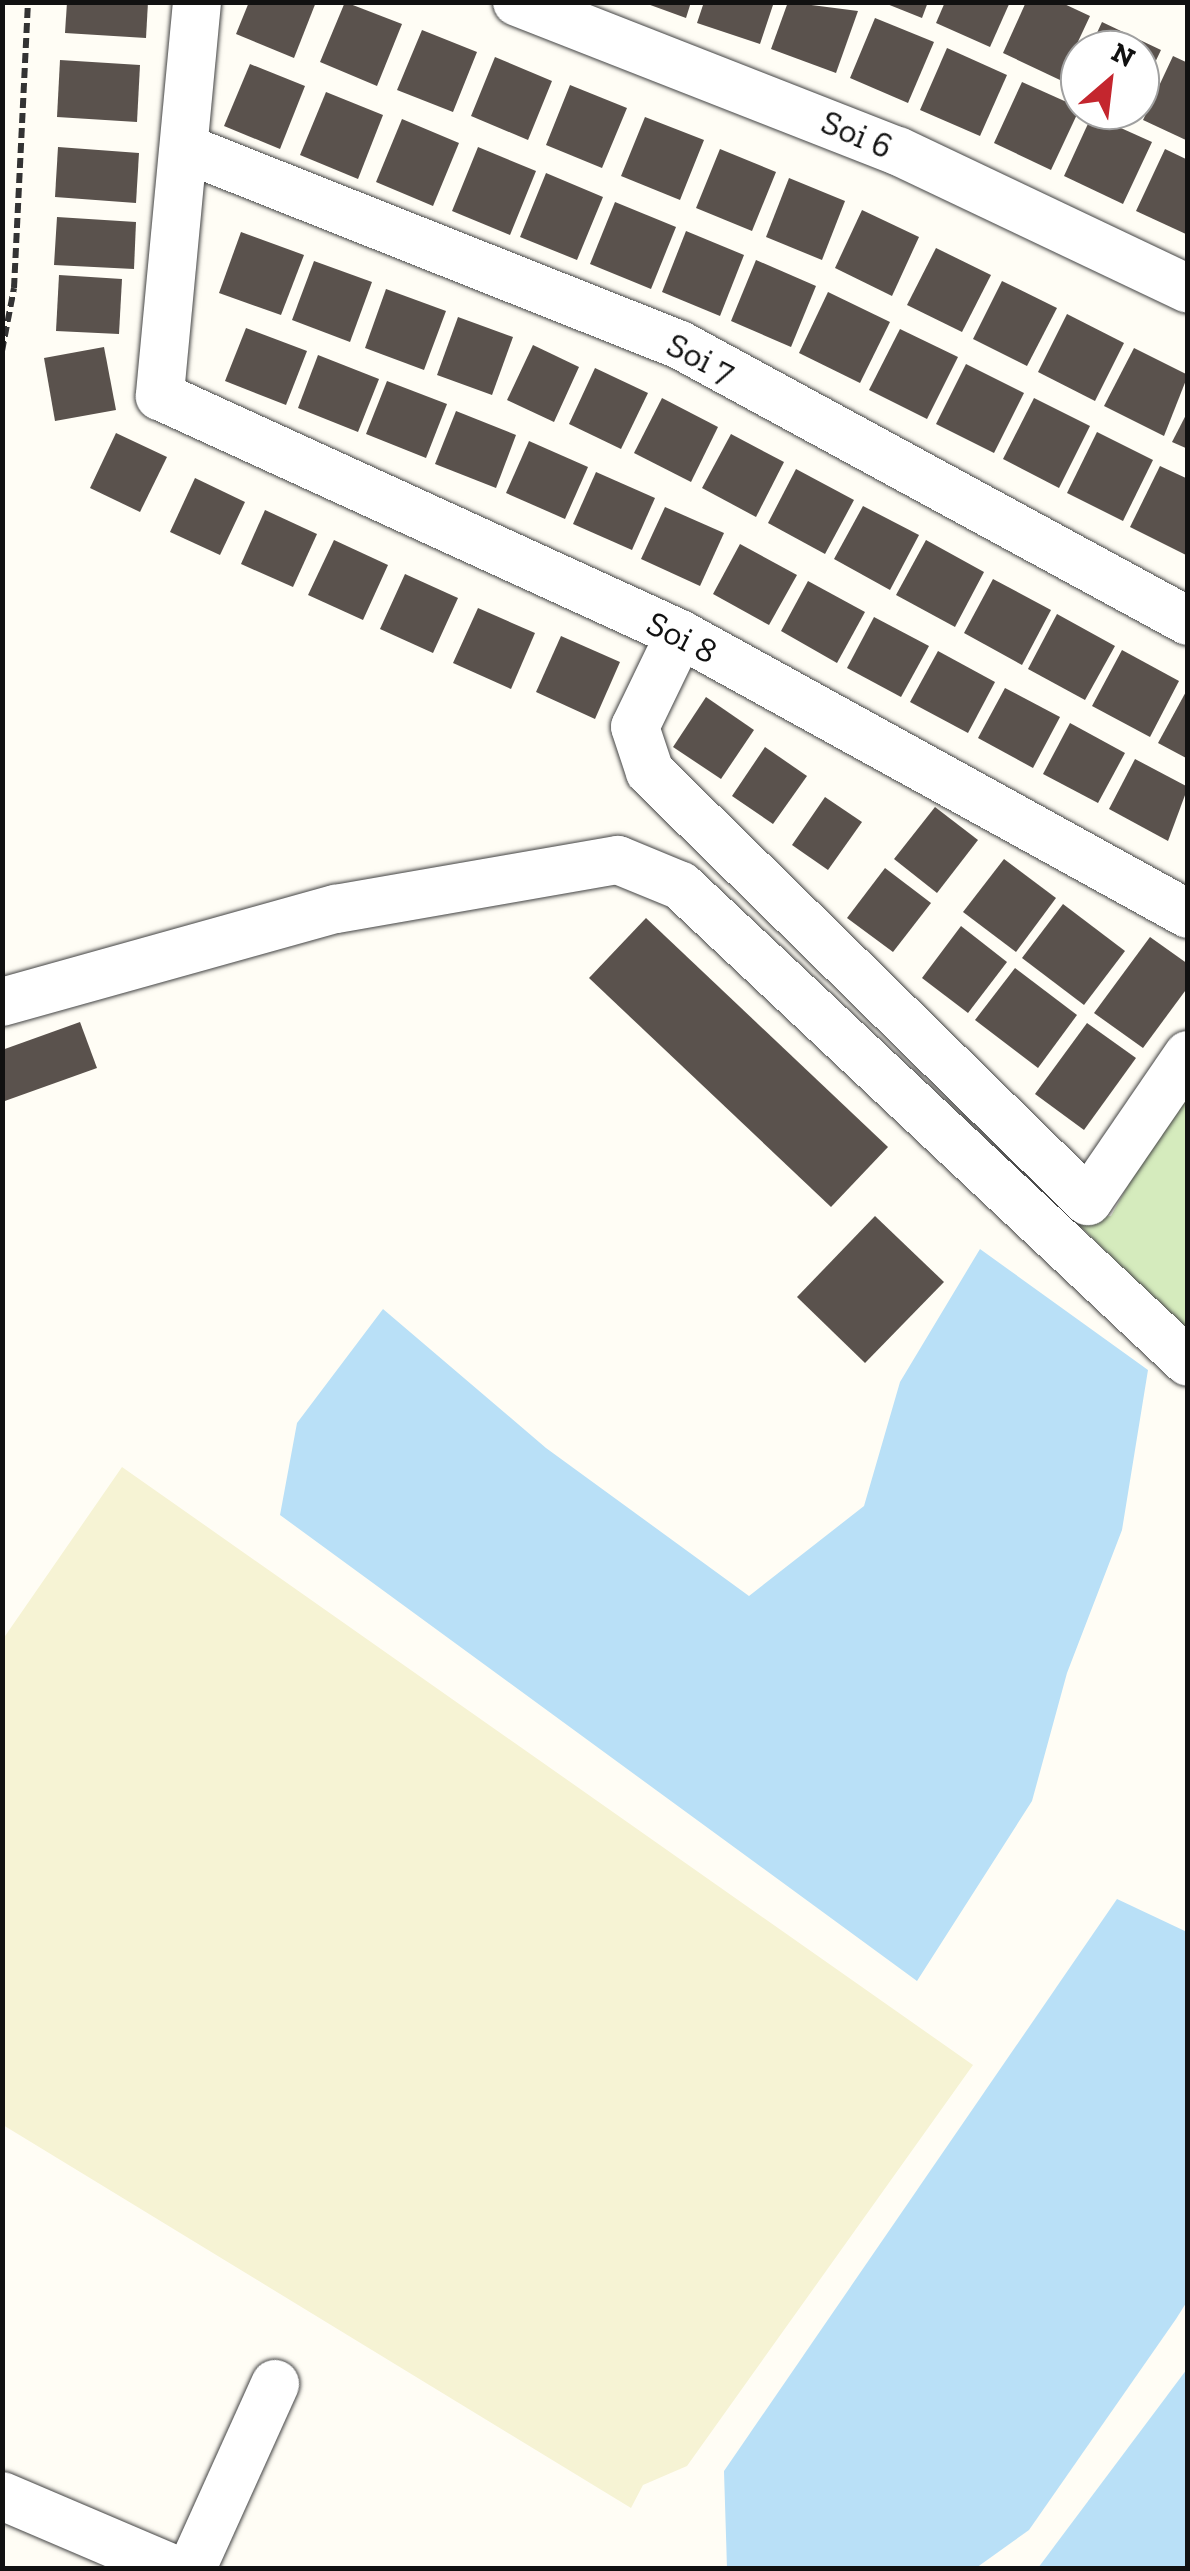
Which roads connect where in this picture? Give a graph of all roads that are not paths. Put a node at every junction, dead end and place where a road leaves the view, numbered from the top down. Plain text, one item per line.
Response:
1 (196, 2) edge
2 (516, 2) edge
3 (188, 150) junction
4 (1188, 289) edge
5 (1188, 621) edge
6 (680, 634) junction
7 (1188, 914) edge
8 (2, 1002) edge
9 (1188, 1054) edge
10 (1188, 1362) edge
11 (275, 2384) dead end
12 (2, 2496) edge
13 (171, 2568) edge
14 (192, 2568) edge

1 - 3 street
2 - 4 street, Soi 6
3 - 5 street, Soi 7
3 - 6 street, Soi 8
6 - 7 street, Soi 8
6 - 9 street
8 - 10 street
11 - 14 street
12 - 13 street

